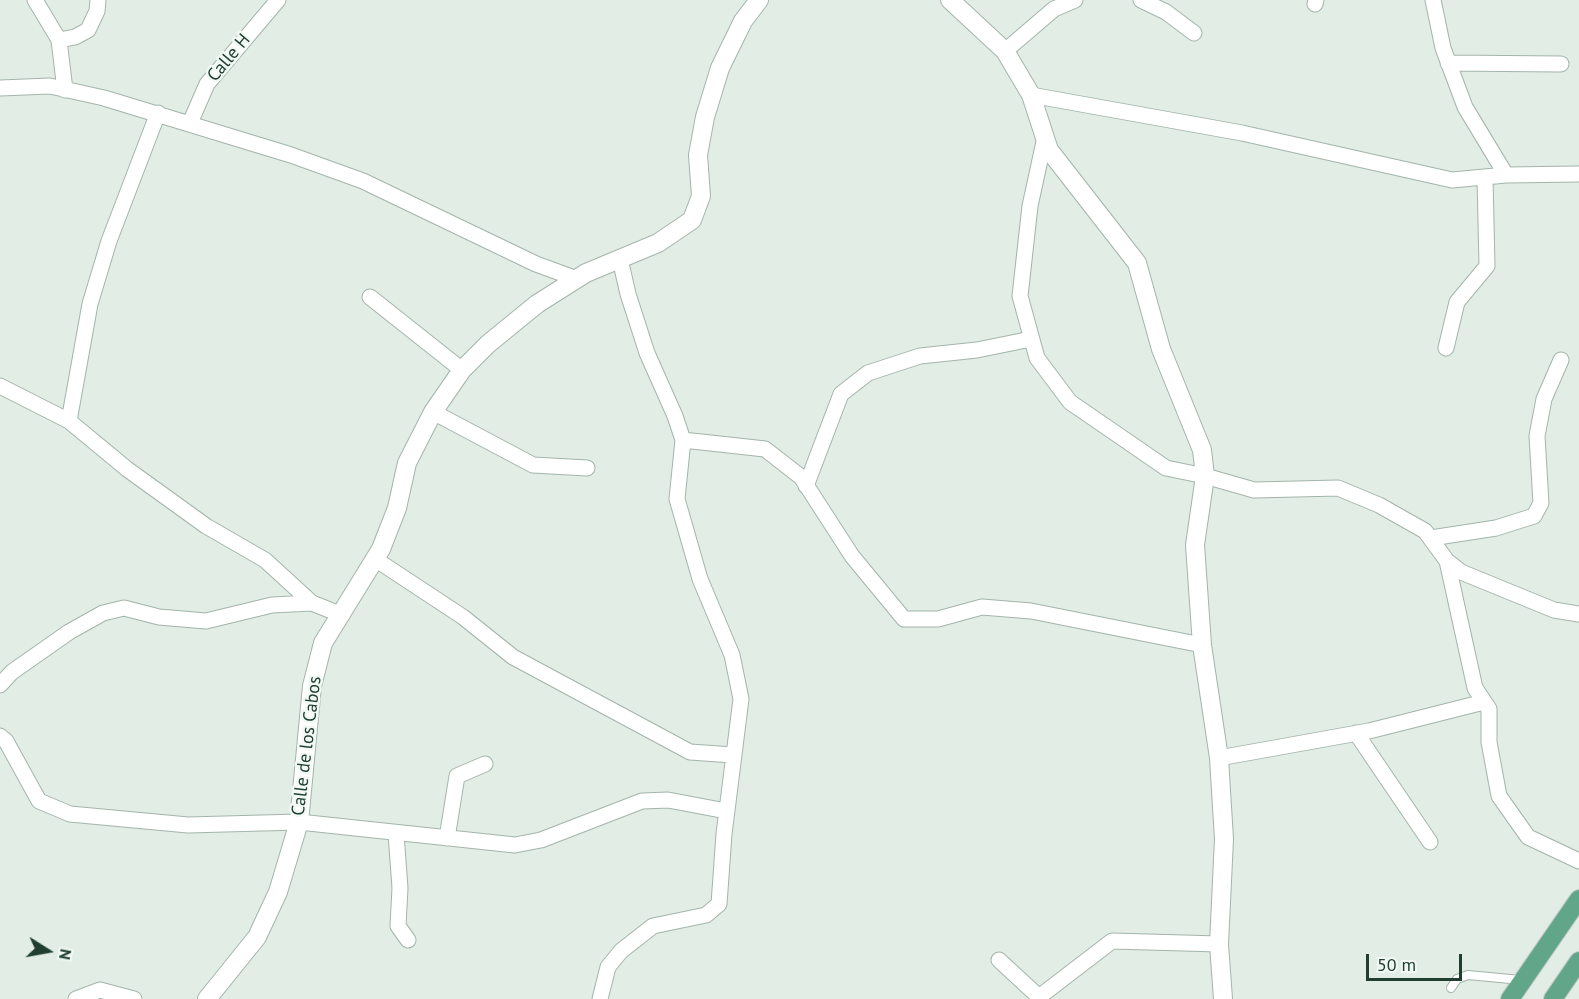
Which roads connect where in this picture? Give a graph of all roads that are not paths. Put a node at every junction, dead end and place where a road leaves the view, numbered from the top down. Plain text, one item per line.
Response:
1 (35, 0) edge
2 (98, 0) edge
3 (278, 0) edge
4 (759, 0) edge
5 (950, 0) edge
6 (1075, 0) edge
7 (1141, 0) edge
8 (1433, 0) edge
9 (1194, 33) dead end
10 (59, 40) junction
11 (1005, 51) junction
12 (1448, 63) junction
13 (1561, 64) dead end
14 (0, 87) edge
15 (65, 90) junction
16 (1031, 95) junction
17 (158, 113) junction
18 (190, 123) junction
19 (1045, 137) junction
20 (1579, 174) edge
21 (1506, 175) junction
22 (1485, 177) junction
23 (620, 260) junction
24 (577, 279) junction
25 (370, 297) dead end
26 (1032, 339) junction
27 (1446, 348) dead end
28 (1561, 360) dead end
29 (462, 370) junction
30 (0, 386) edge
31 (433, 412) junction
32 (69, 421) junction
33 (683, 440) junction
34 (587, 468) dead end
35 (1205, 476) junction
36 (806, 486) junction
37 (1431, 538) junction
38 (375, 560) junction
39 (1447, 561) junction
40 (312, 603) junction
41 (1579, 614) edge
42 (342, 615) junction
43 (1203, 645) junction
44 (0, 685) edge
45 (1484, 702) junction
46 (1356, 733) junction
47 (0, 736) edge
48 (733, 755) junction
49 (1219, 758) junction
50 (485, 764) dead end
51 (726, 811) junction
52 (299, 822) junction
53 (396, 834) junction
54 (447, 838) junction
55 (1430, 842) dead end
56 (1579, 861) edge
57 (1579, 899) edge
58 (408, 940) dead end
59 (1219, 944) junction
60 (999, 960) dead end
61 (1579, 961) edge
62 (1523, 980) junction
63 (1451, 988) dead end
64 (76, 999) edge
65 (134, 999) edge
66 (207, 999) edge
67 (600, 999) edge
68 (1223, 999) edge
69 (1510, 999) edge
70 (1553, 999) edge

1 - 10 street
2 - 10 street
3 - 18 street, Calle H
4 - 23 street, Calle de los Cabos
5 - 11 street
6 - 11 street
7 - 9 street
8 - 12 street
10 - 15 street
11 - 16 street
12 - 13 street
12 - 21 street
14 - 15 street
15 - 17 street
16 - 19 street
16 - 22 street
17 - 18 street
17 - 32 street
18 - 24 street
19 - 26 street
19 - 35 street
20 - 21 street
21 - 22 street
22 - 27 street
23 - 24 street, Calle de los Cabos
23 - 33 street
24 - 29 street, Calle de los Cabos
25 - 29 street
26 - 35 street
26 - 36 street
28 - 37 street
29 - 31 street, Calle de los Cabos
30 - 32 street
31 - 34 street
31 - 38 street, Calle de los Cabos
32 - 40 street
33 - 36 street
33 - 48 street
35 - 37 street
35 - 43 street
36 - 43 street
37 - 39 street
38 - 42 street, Calle de los Cabos
38 - 48 street
39 - 41 street
39 - 45 street
40 - 42 street
40 - 44 street
42 - 52 street, Calle de los Cabos
43 - 49 street
45 - 46 street
45 - 56 street
46 - 49 street
46 - 55 street
47 - 52 street
48 - 51 street
49 - 59 street
50 - 54 street
51 - 54 street
51 - 67 street
52 - 53 street
52 - 66 street, Calle de los Cabos
53 - 54 street
53 - 58 street
57 - 62 main road
59 - 60 street
59 - 68 street
61 - 70 main road
62 - 63 lane
62 - 69 main road
64 - 65 street

